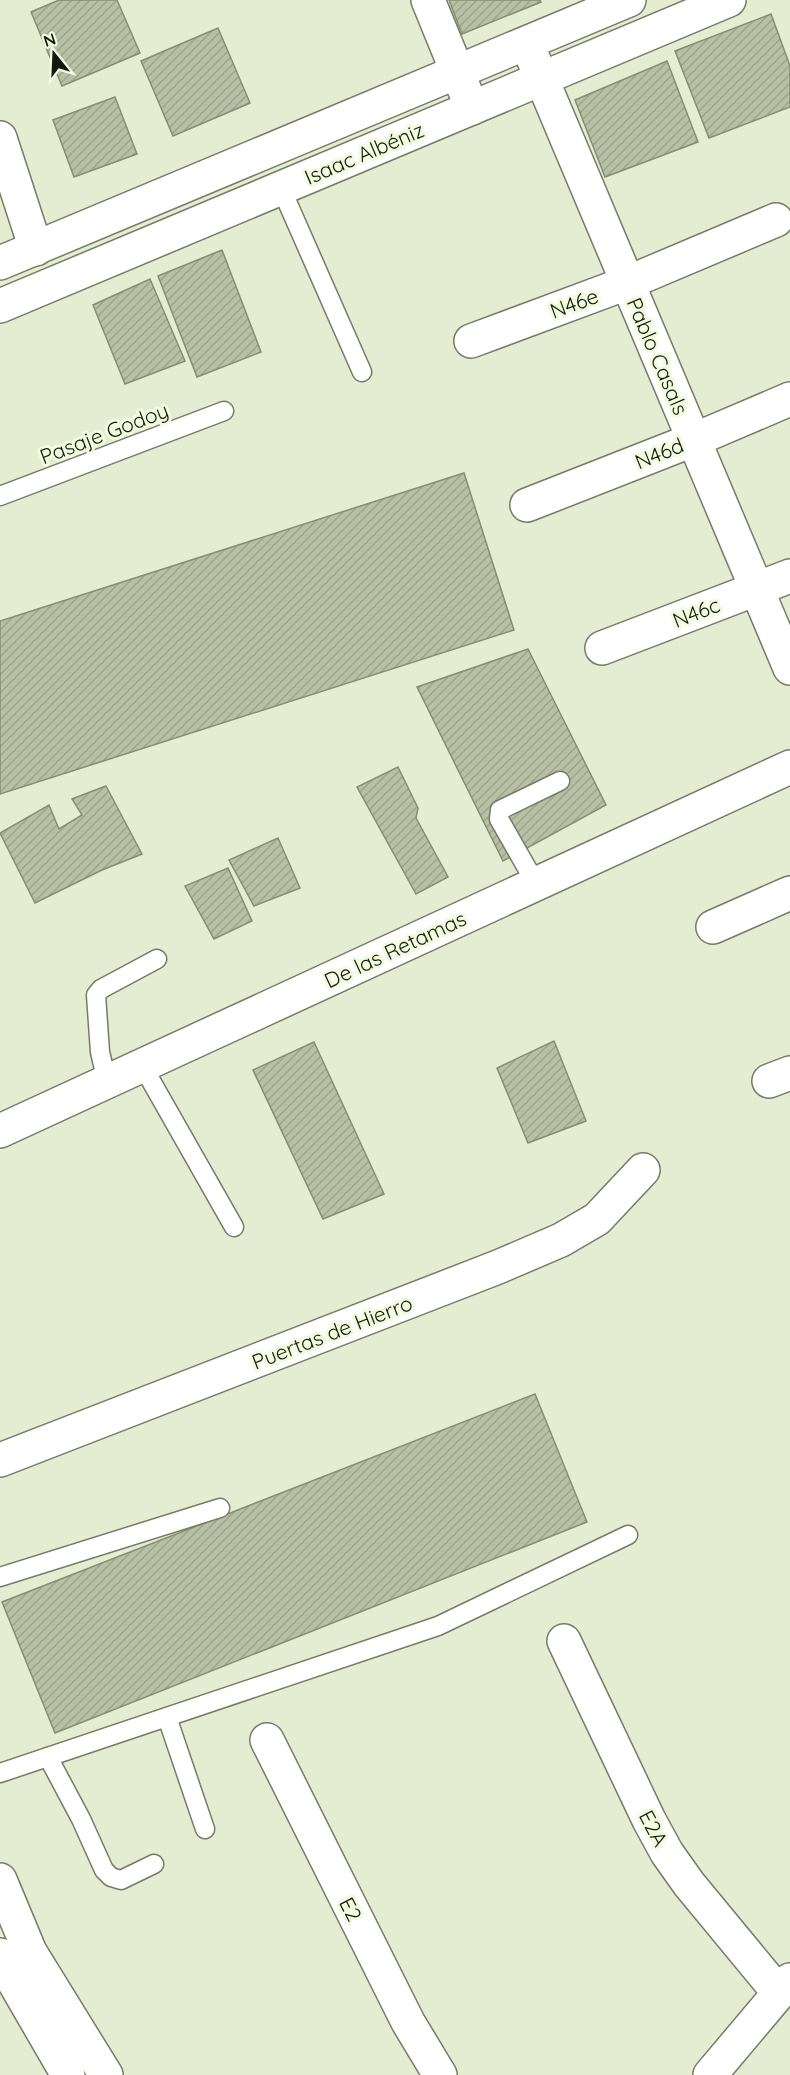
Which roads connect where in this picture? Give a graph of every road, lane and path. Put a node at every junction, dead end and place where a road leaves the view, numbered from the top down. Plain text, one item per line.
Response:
1 (428, 0) edge
2 (629, 0) edge
3 (729, 0) edge
4 (526, 44) junction
5 (459, 73) junction
6 (543, 79) junction
7 (472, 108) junction
8 (0, 138) edge
9 (281, 188) junction
10 (776, 220) dead end
11 (36, 249) junction
12 (0, 263) edge
13 (627, 284) junction
14 (0, 306) edge
15 (471, 341) dead end
16 (362, 372) dead end
17 (790, 399) edge
18 (224, 411) dead end
19 (693, 440) junction
20 (0, 496) edge
21 (527, 506) dead end
22 (790, 576) edge
23 (756, 590) junction
24 (602, 648) dead end
25 (790, 668) edge
26 (790, 767) edge
27 (560, 781) dead end
28 (536, 884) junction
29 (790, 893) edge
30 (713, 927) dead end
31 (157, 959) dead end
32 (142, 1065) junction
33 (107, 1082) junction
34 (0, 1131) edge
35 (643, 1170) dead end
36 (234, 1227) dead end
37 (0, 1460) edge
38 (220, 1508) dead end
39 (628, 1535) dead end
40 (0, 1577) edge
41 (564, 1641) dead end
42 (167, 1717) junction
43 (267, 1740) dead end
44 (48, 1756) junction
45 (0, 1773) edge
46 (205, 1829) dead end
47 (154, 1864) dead end
48 (0, 1880) edge
49 (0, 1954) edge
50 (784, 1987) edge
51 (68, 2075) edge
52 (106, 2075) edge
53 (440, 2075) edge
54 (710, 2075) edge

1 - 5 street
2 - 4 street, Isaac Albéniz
3 - 6 street, Isaac Albéniz
4 - 5 street, Isaac Albéniz
4 - 6 street, Pablo Casals
5 - 7 street
5 - 11 street, Isaac Albéniz
6 - 7 street, Isaac Albéniz
6 - 13 street, Pablo Casals
7 - 9 street, Isaac Albéniz
8 - 11 street
9 - 14 street, Isaac Albéniz
9 - 16 lane
10 - 13 street, N46e
11 - 12 street, Isaac Albéniz
13 - 15 street, N46e
13 - 19 street, Pablo Casals
17 - 19 street, N46d
18 - 20 lane, Pasaje Godoy
19 - 21 street, N46d
19 - 23 street, Pablo Casals
22 - 23 street, N46c
23 - 24 street, N46c
23 - 25 street, Pablo Casals
26 - 28 street, De las Retamas
27 - 28 lane
28 - 32 street, De las Retamas
29 - 30 street
31 - 33 lane
32 - 33 street, De las Retamas
32 - 36 lane
33 - 34 street, De las Retamas
35 - 37 street, Puertas de Hierro
38 - 40 lane
39 - 42 lane
41 - 50 street, E2A
42 - 44 lane
42 - 46 lane
43 - 53 street, E2
44 - 45 lane
44 - 47 lane
48 - 52 street
49 - 51 street
50 - 54 street

